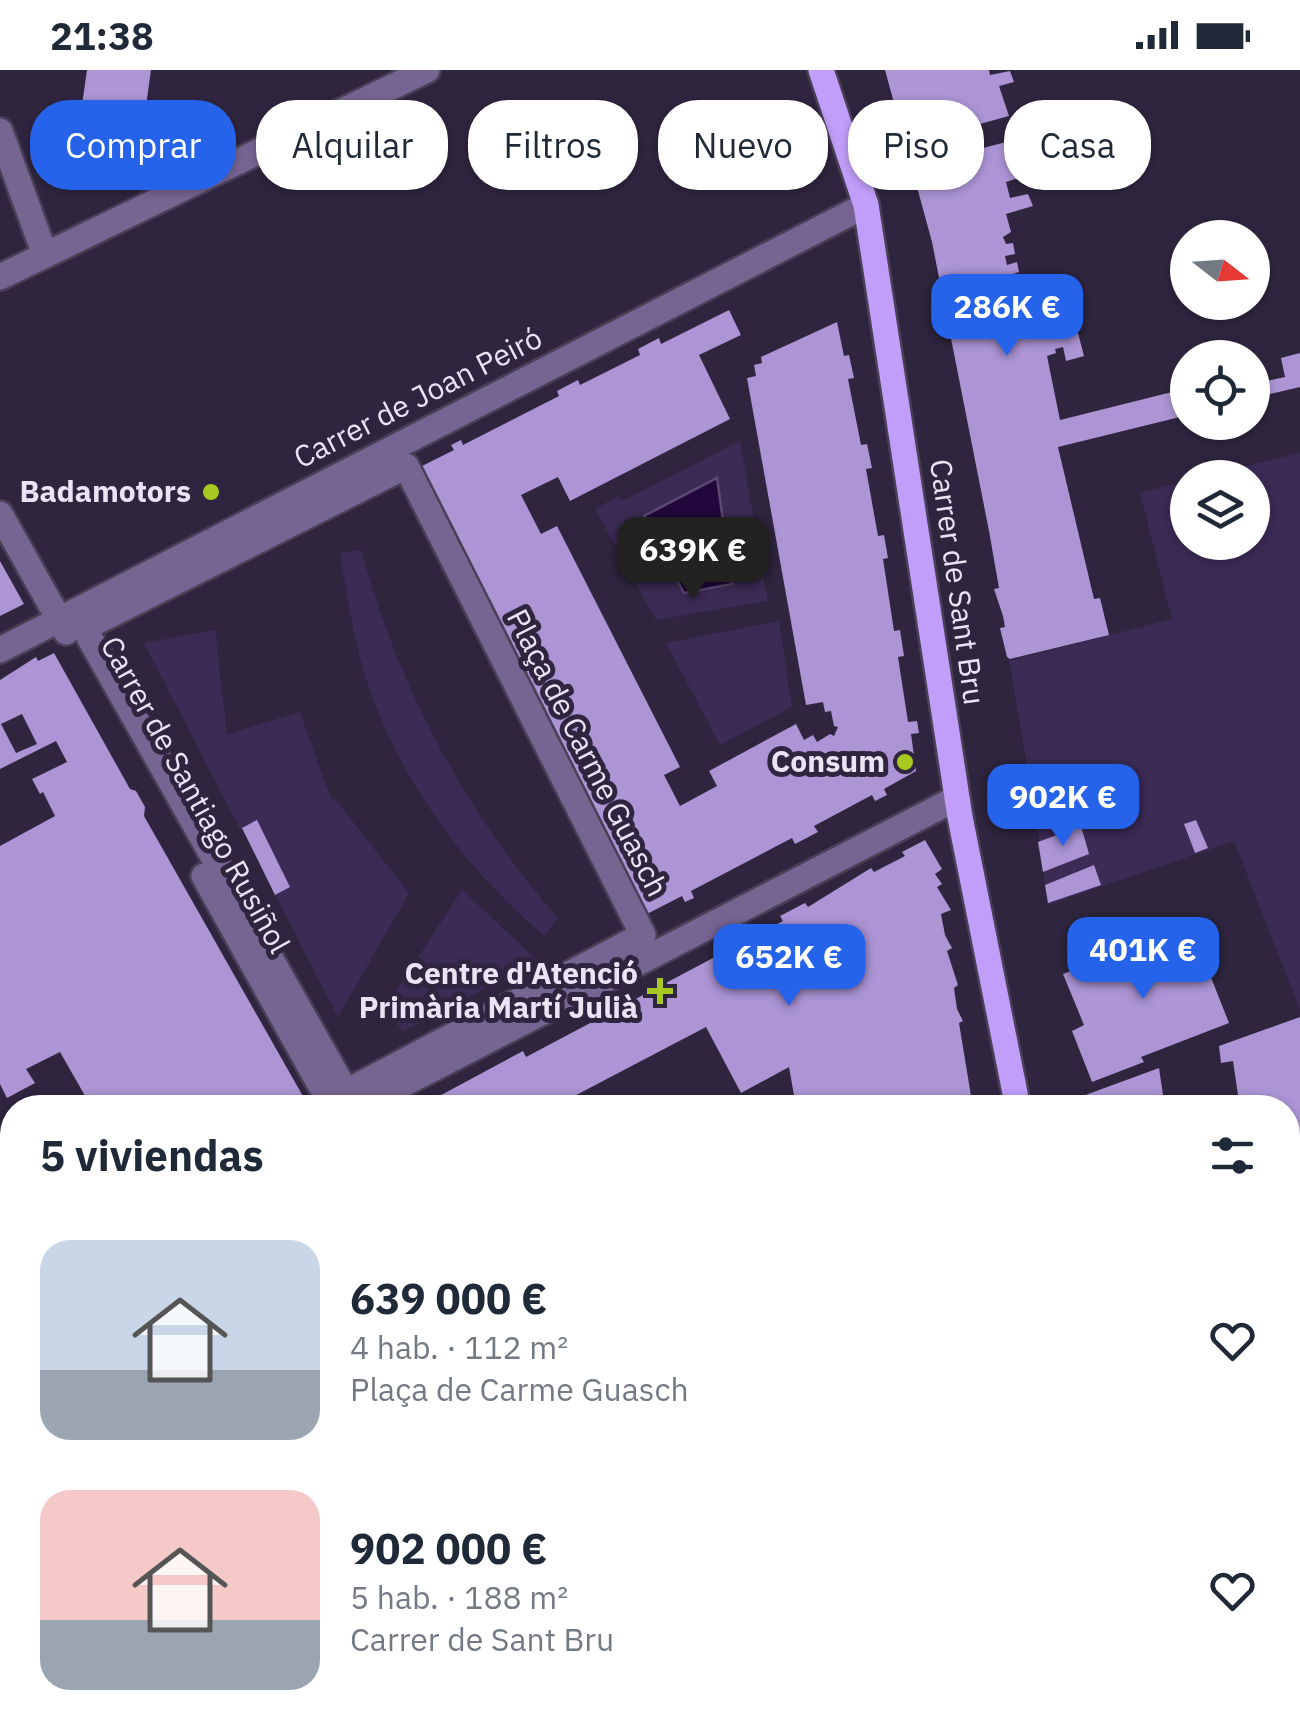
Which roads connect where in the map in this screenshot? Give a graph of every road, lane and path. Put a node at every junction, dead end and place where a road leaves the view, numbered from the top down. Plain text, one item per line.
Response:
1 (427, 70) edge
2 (821, 70) edge
3 (0, 131) edge
4 (866, 205) junction
5 (45, 255) junction
6 (0, 277) edge
7 (406, 466) joint
8 (0, 514) edge
9 (58, 618) junction
10 (0, 650) edge
11 (956, 798) junction
12 (326, 1095) edge
13 (381, 1095) edge
14 (1015, 1095) edge

1 - 5 street
2 - 4 main road, Carrer de Sant Bru
3 - 5 street
4 - 9 street, Carrer de Joan Peiró
4 - 11 main road, Carrer de Sant Bru
5 - 6 street
7 - 7 street, Plaça de Carme Guasch
8 - 9 street, Carrer de Santiago Rusiñol
9 - 10 street, Carrer de Joan Peiró
9 - 12 street, Carrer de Santiago Rusiñol
11 - 13 street
11 - 14 main road, Carrer de Sant Bru

